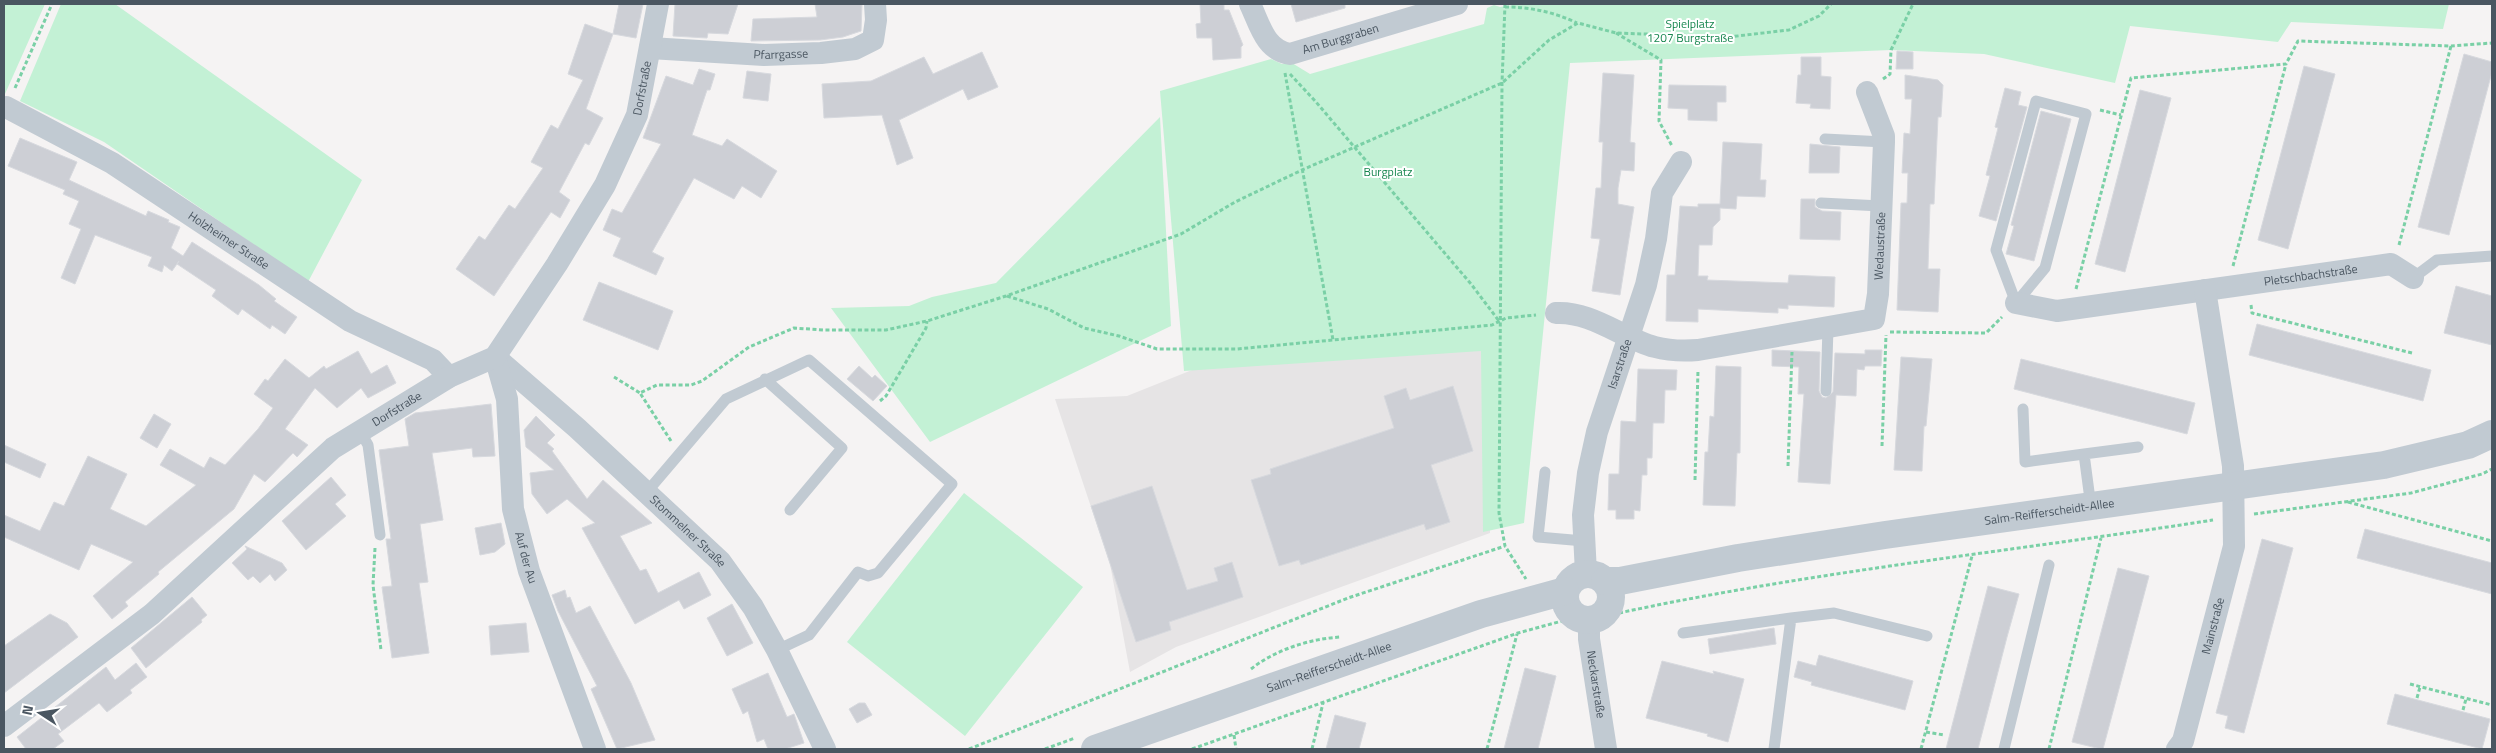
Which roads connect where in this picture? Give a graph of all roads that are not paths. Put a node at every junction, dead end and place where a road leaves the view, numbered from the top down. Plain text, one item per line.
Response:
1 (658, 4) edge
2 (875, 4) edge
3 (1250, 4) edge
4 (1457, 4) edge
5 (650, 48) junction
6 (1867, 92) road end
7 (6, 107) road end
8 (1825, 139) dead end
9 (1884, 142) junction
10 (1681, 162) road end
11 (1820, 203) dead end
12 (1881, 206) junction
13 (2492, 256) edge
14 (2413, 278) joint
15 (2205, 290) junction
16 (2016, 303) junction
17 (1556, 313) road end
18 (1828, 328) junction
19 (1629, 337) junction
20 (495, 357) junction
21 (449, 377) junction
22 (765, 379) junction
23 (1826, 391) dead end
24 (2023, 409) dead end
25 (360, 431) junction
26 (2492, 434) edge
27 (2138, 447) dead end
28 (2492, 450) edge
29 (2084, 454) junction
30 (1544, 472) dead end
31 (646, 493) junction
32 (2234, 501) junction
33 (2091, 507) junction
34 (790, 510) dead end
35 (380, 535) road end
36 (1584, 541) junction
37 (2049, 565) dead end
38 (1605, 592) junction
39 (1559, 611) junction
40 (1791, 618) junction
41 (1683, 633) dead end
42 (1928, 636) dead end
43 (777, 650) junction
44 (6, 719) edge
45 (595, 749) edge
46 (825, 749) edge
47 (1095, 749) edge
48 (1136, 749) edge
49 (1606, 749) edge
50 (1774, 749) edge
51 (2004, 749) edge
52 (2177, 749) edge

1 - 5 street, Dorfstraße
2 - 5 street, Pfarrgasse
3 - 4 street, Am Burggraben
5 - 20 street, Dorfstraße
6 - 9 street, Wedaustraße
7 - 21 street, Holzheimer Straße
8 - 9 lane
9 - 12 street, Wedaustraße
10 - 19 street, Isarstraße
11 - 12 lane
12 - 18 street, Wedaustraße
13 - 14 lane
14 - 15 street, Pletschbachstraße
15 - 16 street, Pletschbachstraße
15 - 32 street
16 - 16 lane
17 - 19 street, Wedaustraße
18 - 19 street, Wedaustraße
18 - 23 lane
19 - 36 street, Isarstraße
20 - 21 street, Dorfstraße
20 - 31 street, Stommelner Straße
20 - 45 street, Auf der Au
21 - 25 street, Dorfstraße
22 - 31 lane
22 - 34 lane
22 - 43 lane
24 - 29 lane
25 - 35 lane
25 - 44 street, Dorfstraße
26 - 32 street, Salm-Reifferscheidt-Allee
27 - 29 lane
28 - 32 street, Salm-Reifferscheidt-Allee
29 - 33 lane
30 - 36 lane
31 - 43 street, Stommelner Straße
32 - 33 street, Salm-Reifferscheidt-Allee
32 - 38 street, Salm-Reifferscheidt-Allee
32 - 52 street, Mainstraße
33 - 38 street, Salm-Reifferscheidt-Allee
36 - 38 street, Isarstraße
37 - 51 lane
38 - 39 street
38 - 39 street
39 - 47 street, Salm-Reifferscheidt-Allee
39 - 48 street, Salm-Reifferscheidt-Allee
39 - 49 street, Neckarstraße
40 - 41 lane
40 - 42 lane
40 - 50 lane
43 - 46 street, Stommelner Straße

